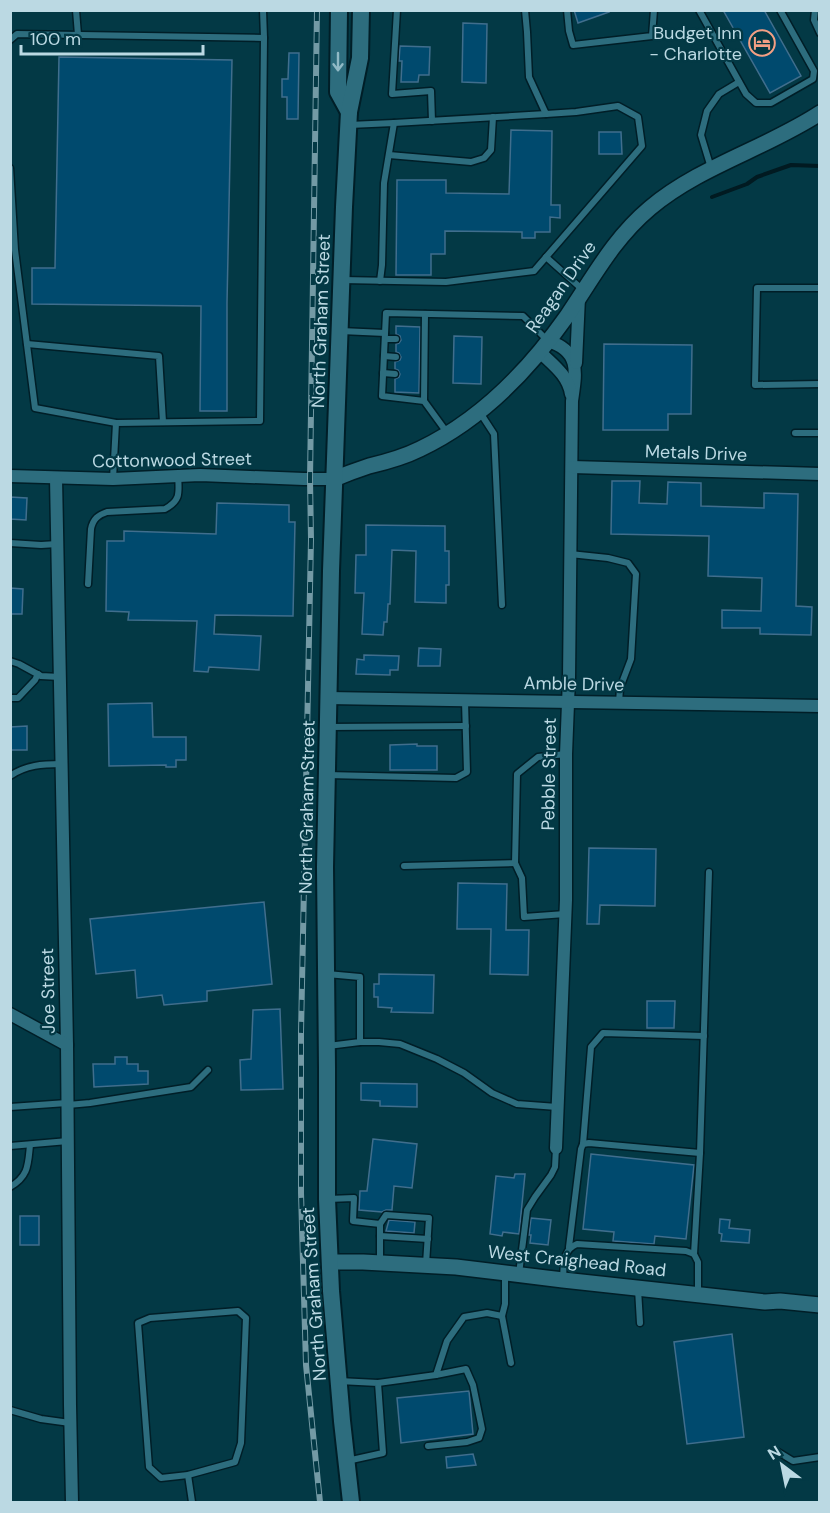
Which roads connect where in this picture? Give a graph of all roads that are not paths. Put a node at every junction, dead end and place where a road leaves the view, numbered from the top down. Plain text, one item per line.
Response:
1 (76, 10) edge
2 (263, 10) edge
3 (339, 10) edge
4 (361, 10) edge
5 (397, 10) edge
6 (525, 10) edge
7 (567, 10) edge
8 (654, 10) edge
9 (699, 10) edge
10 (780, 10) edge
11 (815, 10) edge
12 (819, 33) edge
13 (78, 35) junction
14 (264, 38) junction
15 (10, 40) edge
16 (739, 82) junction
17 (819, 113) edge
18 (546, 114) junction
19 (494, 117) junction
20 (349, 118) junction
21 (432, 121) junction
22 (394, 123) junction
23 (389, 155) junction
24 (10, 168) edge
25 (711, 168) junction
26 (546, 257) junction
27 (342, 280) junction
28 (380, 281) junction
29 (819, 288) edge
30 (581, 293) junction
31 (425, 314) junction
32 (340, 331) junction
33 (385, 336) junction
34 (396, 339) dead end
35 (27, 344) junction
36 (544, 347) junction
37 (384, 356) junction
38 (396, 357) dead end
39 (383, 373) junction
40 (395, 374) dead end
41 (575, 379) junction
42 (819, 384) edge
43 (424, 401) junction
44 (572, 401) junction
45 (479, 411) junction
46 (163, 422) junction
47 (116, 423) junction
48 (819, 433) edge
49 (448, 434) junction
50 (795, 434) dead end
51 (572, 467) junction
52 (819, 474) edge
53 (178, 475) junction
54 (10, 476) edge
55 (56, 478) junction
56 (113, 479) junction
57 (334, 479) junction
58 (10, 543) edge
59 (57, 544) junction
60 (570, 554) junction
61 (88, 584) dead end
62 (502, 605) dead end
63 (10, 661) edge
64 (38, 674) junction
65 (60, 676) junction
66 (10, 698) edge
67 (328, 698) junction
68 (465, 701) junction
69 (568, 702) junction
70 (619, 703) junction
71 (819, 706) edge
72 (466, 726) junction
73 (328, 727) junction
74 (566, 754) junction
75 (62, 764) junction
76 (327, 775) junction
77 (10, 776) edge
78 (515, 863) junction
79 (405, 866) dead end
80 (709, 872) dead end
81 (566, 914) junction
82 (326, 974) junction
83 (10, 1014) edge
84 (704, 1036) junction
85 (360, 1042) junction
86 (67, 1045) junction
87 (327, 1046) junction
88 (208, 1070) dead end
89 (67, 1104) junction
90 (10, 1107) edge
91 (558, 1107) junction
92 (68, 1142) junction
93 (584, 1144) junction
94 (30, 1145) junction
95 (10, 1146) edge
96 (556, 1148) joint
97 (699, 1153) junction
98 (10, 1187) edge
99 (327, 1199) junction
100 (380, 1224) junction
101 (380, 1236) junction
102 (428, 1239) junction
103 (569, 1247) junction
104 (694, 1254) junction
105 (330, 1262) junction
106 (380, 1262) junction
107 (426, 1265) junction
108 (512, 1274) junction
109 (563, 1280) junction
110 (638, 1288) junction
111 (698, 1294) junction
112 (819, 1305) edge
113 (502, 1316) junction
114 (640, 1323) dead end
115 (511, 1363) dead end
116 (436, 1375) junction
117 (339, 1381) junction
118 (378, 1383) junction
119 (10, 1410) edge
120 (70, 1423) junction
121 (428, 1446) dead end
122 (776, 1450) dead end
123 (819, 1457) edge
124 (346, 1461) junction
125 (188, 1475) junction
126 (72, 1503) edge
127 (192, 1503) edge
128 (351, 1503) edge

1 - 13 lane
2 - 14 lane
3 -> 20 main road, North Graham Street
4 - 20 main road, North Graham Street
5 - 21 lane
6 - 18 lane
7 - 8 lane
9 - 16 lane
10 - 16 lane
11 - 12 lane
13 - 14 lane
13 - 15 lane
14 - 46 lane
16 - 25 lane
17 - 25 street, Reagan Drive
18 - 19 lane
18 - 26 lane
19 - 21 lane
19 - 23 lane
20 - 22 lane
20 - 27 main road, North Graham Street
21 - 22 lane
22 - 23 lane
23 - 28 lane
24 - 35 lane
25 - 30 street, Reagan Drive
26 - 28 lane
26 - 30 lane
27 - 28 lane
27 - 32 main road, North Graham Street
29 - 42 lane
30 - 36 street, Reagan Drive
30 - 41 street, Pebble Street
31 - 33 lane
31 - 36 lane
31 - 43 lane
32 - 33 lane
32 - 57 main road, North Graham Street
33 - 34 lane
33 - 37 lane
35 - 46 lane
35 - 47 lane
36 - 41 street, Pebble Street
36 - 44 street, Pebble Street
36 - 45 street, Reagan Drive
37 - 38 lane
37 - 39 lane
39 - 40 lane
39 - 43 lane
41 - 44 street, Pebble Street
43 - 49 lane
44 - 51 street, Pebble Street
45 - 49 street, Reagan Drive
45 - 62 lane
46 - 47 lane
47 - 56 lane
48 - 50 lane
49 - 57 street, Reagan Drive
51 - 52 street, Metals Drive
51 - 60 street, Pebble Street
53 - 56 street, Cottonwood Street
53 - 57 street, Cottonwood Street
53 - 61 lane
54 - 55 street, Cottonwood Street
55 - 56 street, Cottonwood Street
55 - 59 street, Joe Street
57 - 67 main road, North Graham Street
58 - 59 lane
59 - 65 street, Joe Street
60 - 69 street, Pebble Street
60 - 70 lane
63 - 64 lane
64 - 65 lane
64 - 66 lane
65 - 75 street, Joe Street
67 - 68 street, Amble Drive
67 - 73 main road, North Graham Street
68 - 69 street, Amble Drive
68 - 72 lane
69 - 70 street, Amble Drive
69 - 74 street, Pebble Street
70 - 71 street, Amble Drive
72 - 73 lane
72 - 76 lane
73 - 76 main road, North Graham Street
74 - 78 lane
74 - 81 street, Pebble Street
75 - 77 lane
75 - 86 street, Joe Street
76 - 82 main road, North Graham Street
78 - 79 lane
78 - 81 lane
80 - 84 lane
81 - 91 street, Pebble Street
82 - 85 lane
82 - 87 main road, North Graham Street
83 - 86 street
84 - 93 lane
84 - 97 lane
85 - 87 lane
85 - 91 lane
86 - 89 street, Joe Street
87 - 99 main road, North Graham Street
88 - 89 lane
89 - 90 lane
89 - 92 street, Joe Street
91 - 96 street, Pebble Street
92 - 94 lane
92 - 120 street, Joe Street
93 - 97 lane
93 - 103 lane
94 - 95 lane
94 - 98 lane
96 - 108 lane
97 - 104 lane
99 - 100 lane
99 - 105 main road, North Graham Street
100 - 101 lane
100 - 102 lane
101 - 102 lane
101 - 106 lane
102 - 107 lane
103 - 104 lane
103 - 109 lane
104 - 111 lane
105 - 106 street, West Craighead Road
105 - 117 main road, North Graham Street
106 - 107 street, West Craighead Road
107 - 108 street, West Craighead Road
108 - 109 street, West Craighead Road
108 - 113 lane
109 - 110 street, West Craighead Road
110 - 111 street, West Craighead Road
110 - 114 lane
111 - 112 street, West Craighead Road
113 - 115 lane
113 - 116 lane
116 - 118 lane
116 - 121 lane
117 - 118 lane
117 - 124 main road, North Graham Street
118 - 124 lane
119 - 120 lane
120 - 126 street, Joe Street
122 - 123 lane
124 - 128 main road, North Graham Street
125 - 125 lane
125 - 127 lane

